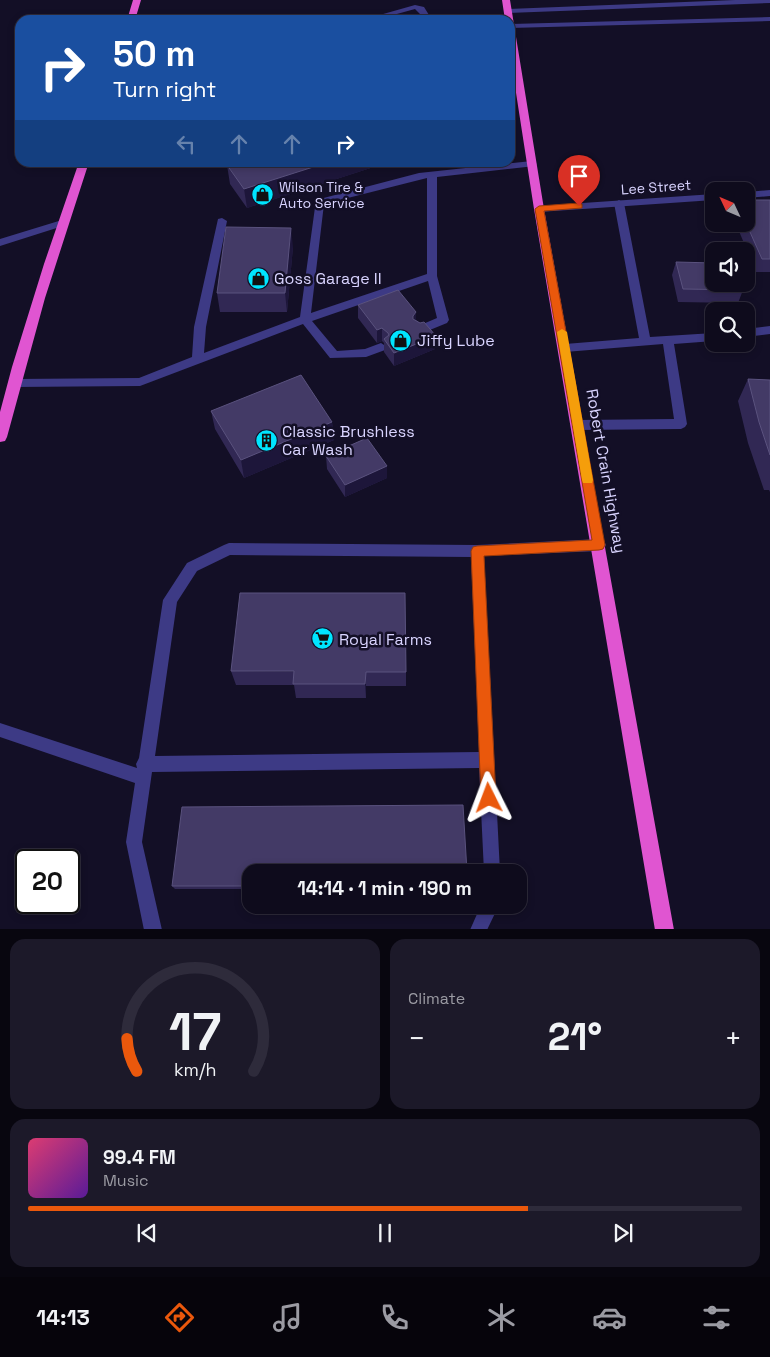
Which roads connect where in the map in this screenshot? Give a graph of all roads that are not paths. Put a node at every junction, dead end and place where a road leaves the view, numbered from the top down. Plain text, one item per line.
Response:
1 (137, 0) edge
2 (770, 1) edge
3 (507, 6) edge
4 (132, 15) edge
5 (385, 15) edge
6 (425, 15) edge
7 (770, 19) edge
8 (515, 26) edge
9 (515, 61) edge
10 (532, 164) junction
11 (515, 166) edge
12 (82, 167) edge
13 (505, 167) edge
14 (432, 175) junction
15 (755, 194) edge
16 (770, 194) edge
17 (705, 198) edge
18 (619, 203) junction
19 (539, 209) junction
20 (222, 221) dead end
21 (62, 223) junction
22 (0, 242) edge
23 (432, 276) junction
24 (305, 319) junction
25 (420, 330) edge
26 (770, 330) edge
27 (755, 332) edge
28 (705, 338) edge
29 (668, 340) junction
30 (646, 341) junction
31 (380, 347) dead end
32 (564, 348) junction
33 (198, 360) junction
34 (14, 383) junction
35 (578, 424) junction
36 (0, 437) edge
37 (599, 545) junction
38 (477, 551) junction
39 (0, 730) edge
40 (487, 760) junction
41 (143, 771) junction
42 (492, 864) edge
43 (486, 914) edge
44 (153, 929) edge
45 (478, 929) edge
46 (664, 929) edge

1 - 4 highway
2 - 3 street
5 - 6 street
7 - 8 street
9 - 10 highway, Robert Crain Highway
10 - 11 street
10 - 19 highway, Robert Crain Highway
12 - 21 highway
13 - 14 street
14 - 23 street
14 - 24 street
15 - 16 street
17 - 18 street, Lee Street
18 - 19 street, Lee Street
18 - 30 street
19 - 32 highway, Robert Crain Highway
20 - 33 street
21 - 22 street
21 - 34 highway
23 - 24 street
23 - 25 street
24 - 31 street
24 - 33 street
26 - 27 street
28 - 29 street
29 - 30 street
29 - 35 street
30 - 32 street
32 - 35 highway, Robert Crain Highway
33 - 34 street
34 - 36 highway
35 - 37 highway, Robert Crain Highway
37 - 38 street
37 - 46 highway, Robert Crain Highway
38 - 40 street
38 - 41 street
39 - 41 street
40 - 41 street
40 - 42 street
41 - 44 street
43 - 45 street

